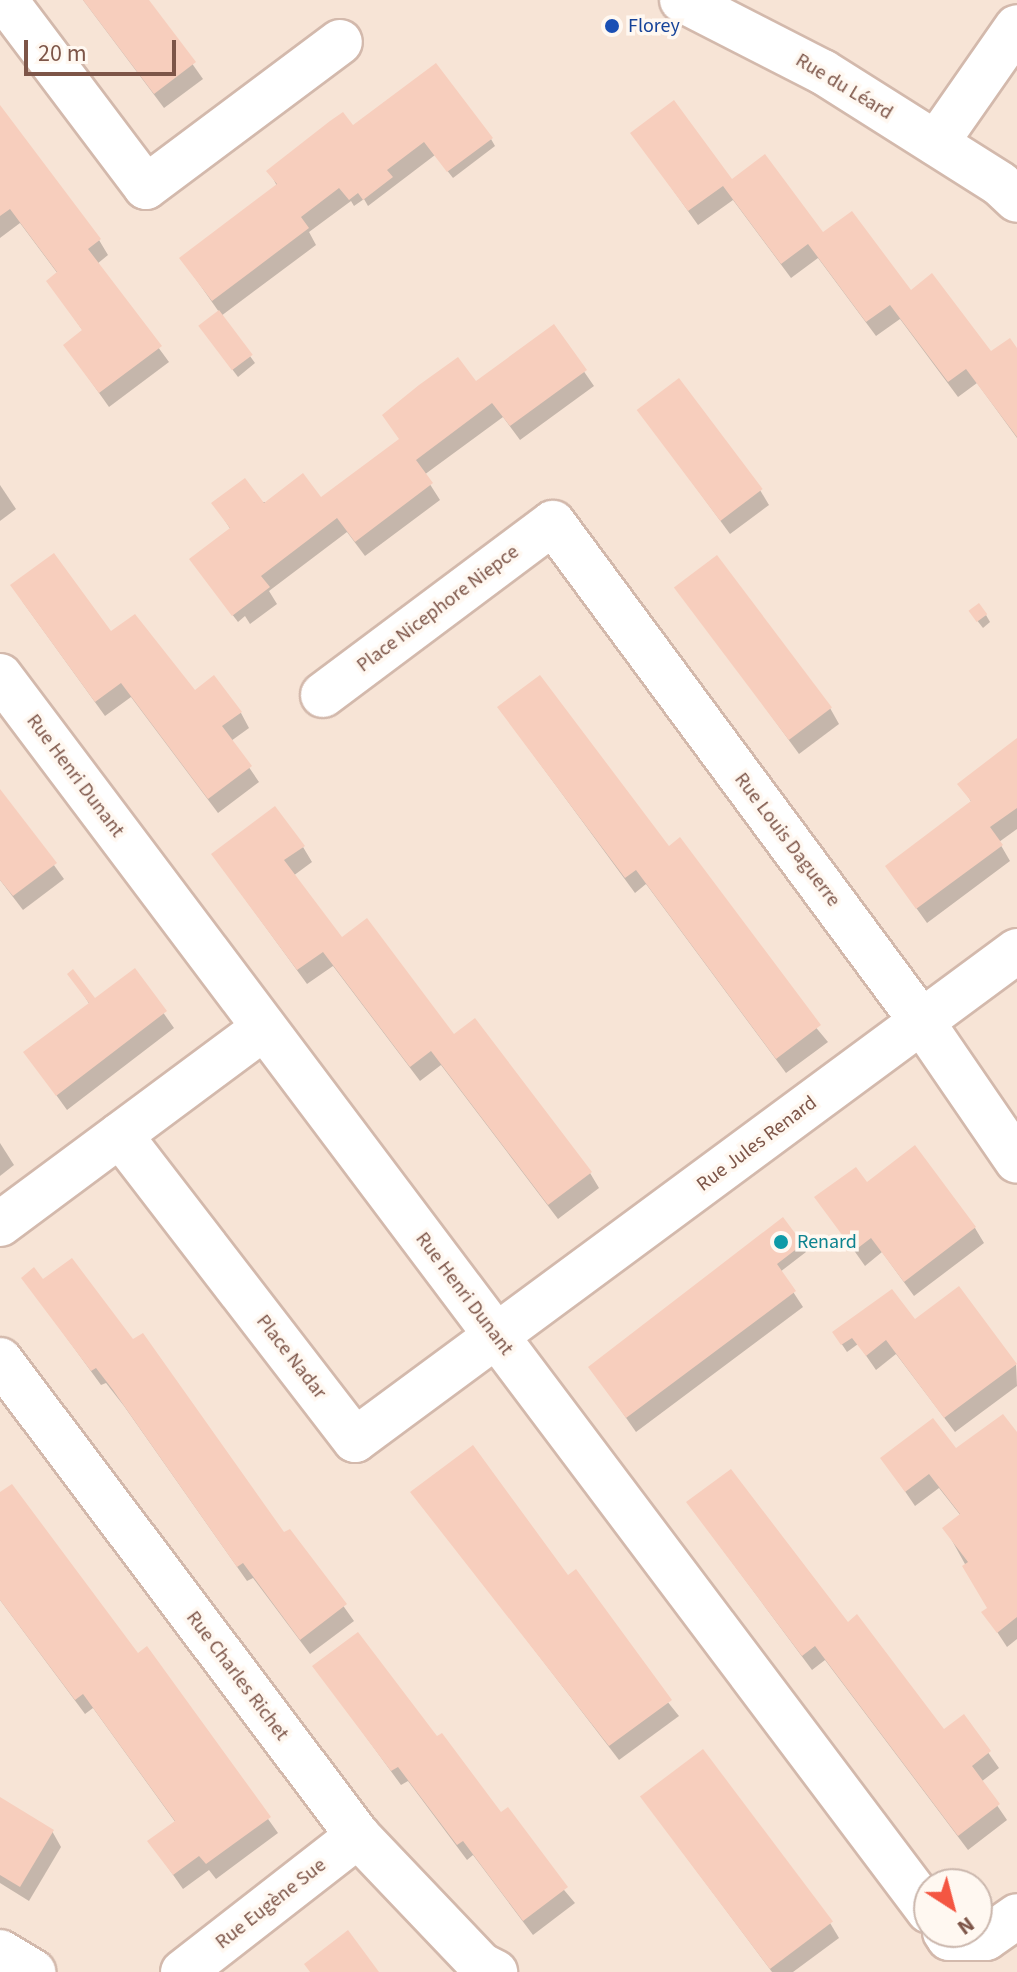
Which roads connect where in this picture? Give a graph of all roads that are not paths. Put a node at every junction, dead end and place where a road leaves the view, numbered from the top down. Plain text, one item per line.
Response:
1 (5, 0) edge
2 (682, 0) edge
3 (1017, 27) edge
4 (340, 42) dead end
5 (936, 143) junction
6 (1011, 182) edge
7 (553, 523) joint
8 (0, 676) edge
9 (323, 695) dead end
10 (1017, 951) edge
11 (922, 1022) junction
12 (264, 1028) junction
13 (120, 1135) junction
14 (1017, 1161) edge
15 (0, 1224) edge
16 (497, 1337) junction
17 (0, 1360) edge
18 (358, 1836) junction
19 (913, 1890) edge
20 (1017, 1916) edge
21 (993, 1933) edge
22 (0, 1952) edge
23 (33, 1972) edge
24 (183, 1972) edge
25 (495, 1972) edge

1 - 4 street
2 - 5 street, Rue du Léard
3 - 5 street
5 - 6 street, Rue du Léard
7 - 9 street, Place Nicephore Niepce
7 - 11 street, Rue Louis Daguerre
8 - 12 street, Rue Henri Dunant
10 - 11 street, Rue Jules Renard
11 - 14 street, Rue Louis Daguerre
11 - 16 street, Rue Jules Renard
12 - 13 street
12 - 16 street, Rue Henri Dunant
13 - 15 street
13 - 16 street, Place Nadar
16 - 19 street, Rue Henri Dunant
17 - 18 street, Rue Charles Richet
18 - 24 street, Rue Eugène Sue
18 - 25 street, Rue Charles Richet
20 - 21 street
22 - 23 street

